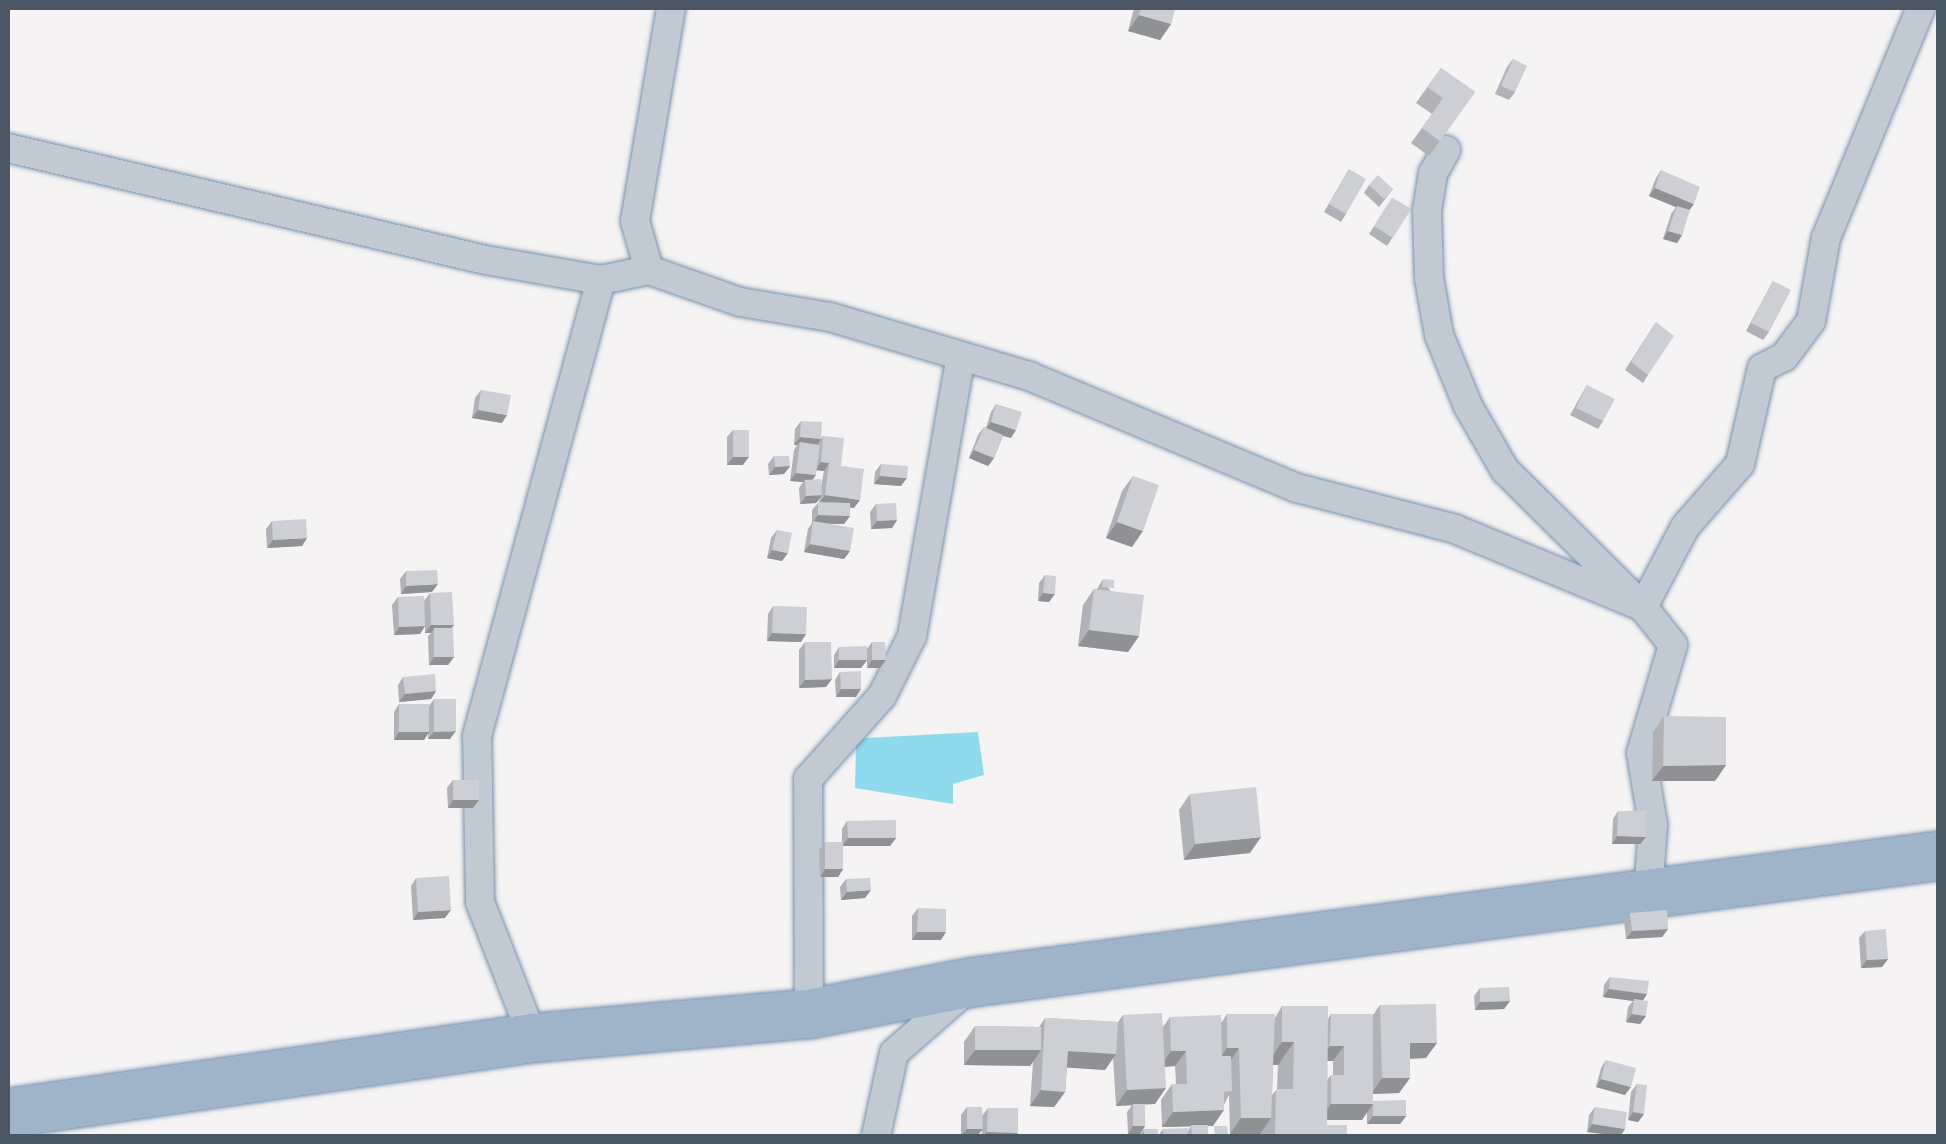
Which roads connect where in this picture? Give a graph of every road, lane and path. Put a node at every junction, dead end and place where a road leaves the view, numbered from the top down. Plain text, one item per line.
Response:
1 (671, 8) edge
2 (1922, 8) edge
3 (8, 148) edge
4 (1446, 150) edge
5 (649, 270) junction
6 (601, 280) junction
7 (960, 356) junction
8 (1644, 607) junction
9 (1938, 856) edge
10 (1648, 894) junction
11 (974, 982) junction
12 (809, 1014) junction
13 (533, 1038) junction
14 (8, 1113) edge
15 (876, 1136) edge

1 - 5 street
2 - 8 street
3 - 6 street
4 - 8 street
5 - 6 street
5 - 7 street
6 - 13 street
7 - 8 street
7 - 12 street
8 - 10 street
9 - 10 highway
10 - 11 highway
11 - 12 highway
11 - 15 street
12 - 13 highway
13 - 14 highway

